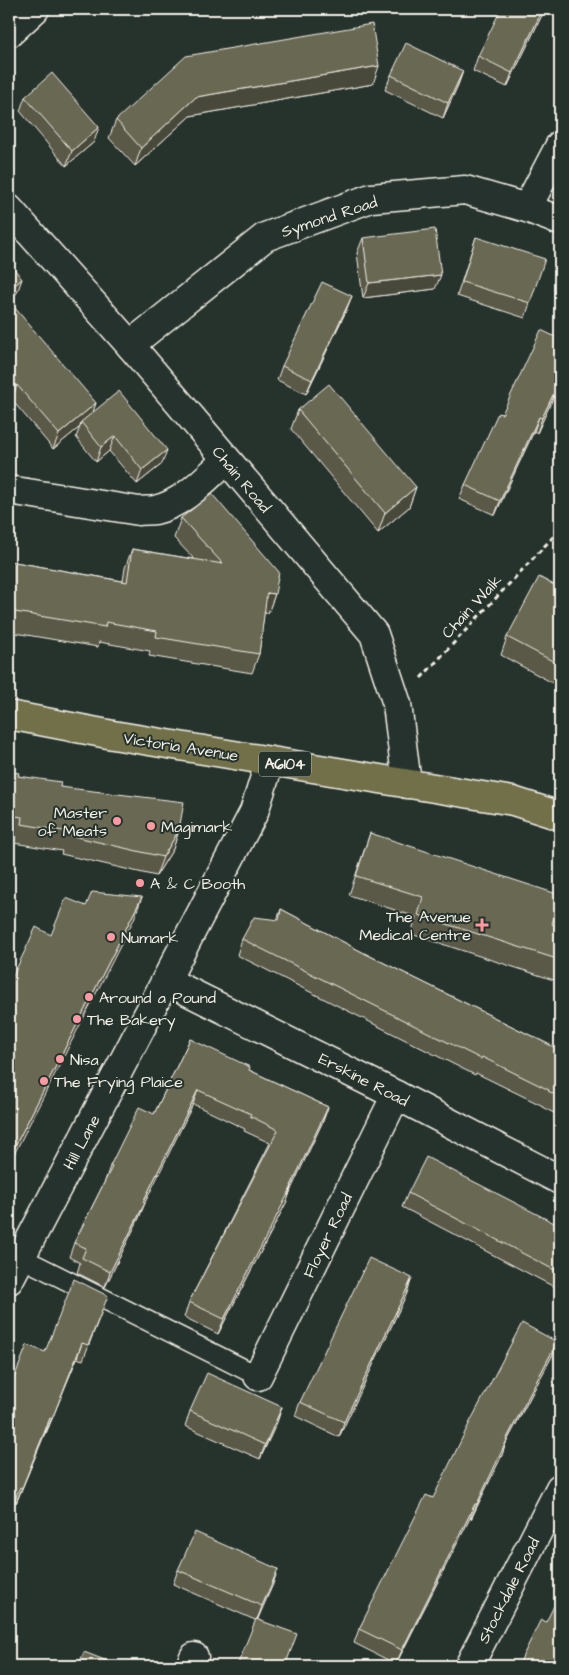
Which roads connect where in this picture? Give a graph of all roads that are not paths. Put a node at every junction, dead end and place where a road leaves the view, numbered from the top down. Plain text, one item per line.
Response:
1 (35, 9) edge
2 (9, 33) edge
3 (560, 145) edge
4 (527, 208) junction
5 (9, 209) edge
6 (560, 221) edge
7 (130, 345) junction
8 (226, 460) junction
9 (9, 490) edge
10 (9, 715) edge
11 (270, 761) junction
12 (407, 784) junction
13 (560, 816) edge
14 (167, 981) junction
15 (396, 1095) junction
16 (560, 1180) edge
17 (14, 1269) edge
18 (258, 1376) joint
19 (560, 1488) edge
20 (469, 1666) edge

1 - 2 street
3 - 4 street
4 - 6 street, Symond Road
4 - 7 street, Symond Road
5 - 7 street, Chain Road
7 - 8 street, Chain Road
8 - 9 street
8 - 12 street, Chain Road
10 - 11 main road, Victoria Avenue / A6104
11 - 12 main road, Victoria Avenue / A6104
11 - 14 street, Hill Lane
12 - 13 main road, Victoria Avenue / A6104
14 - 15 street, Erskine Road
14 - 17 street, Hill Lane
15 - 16 street, Erskine Road
15 - 18 street, Floyer Road
17 - 18 lane
19 - 20 street, Stockdale Road

